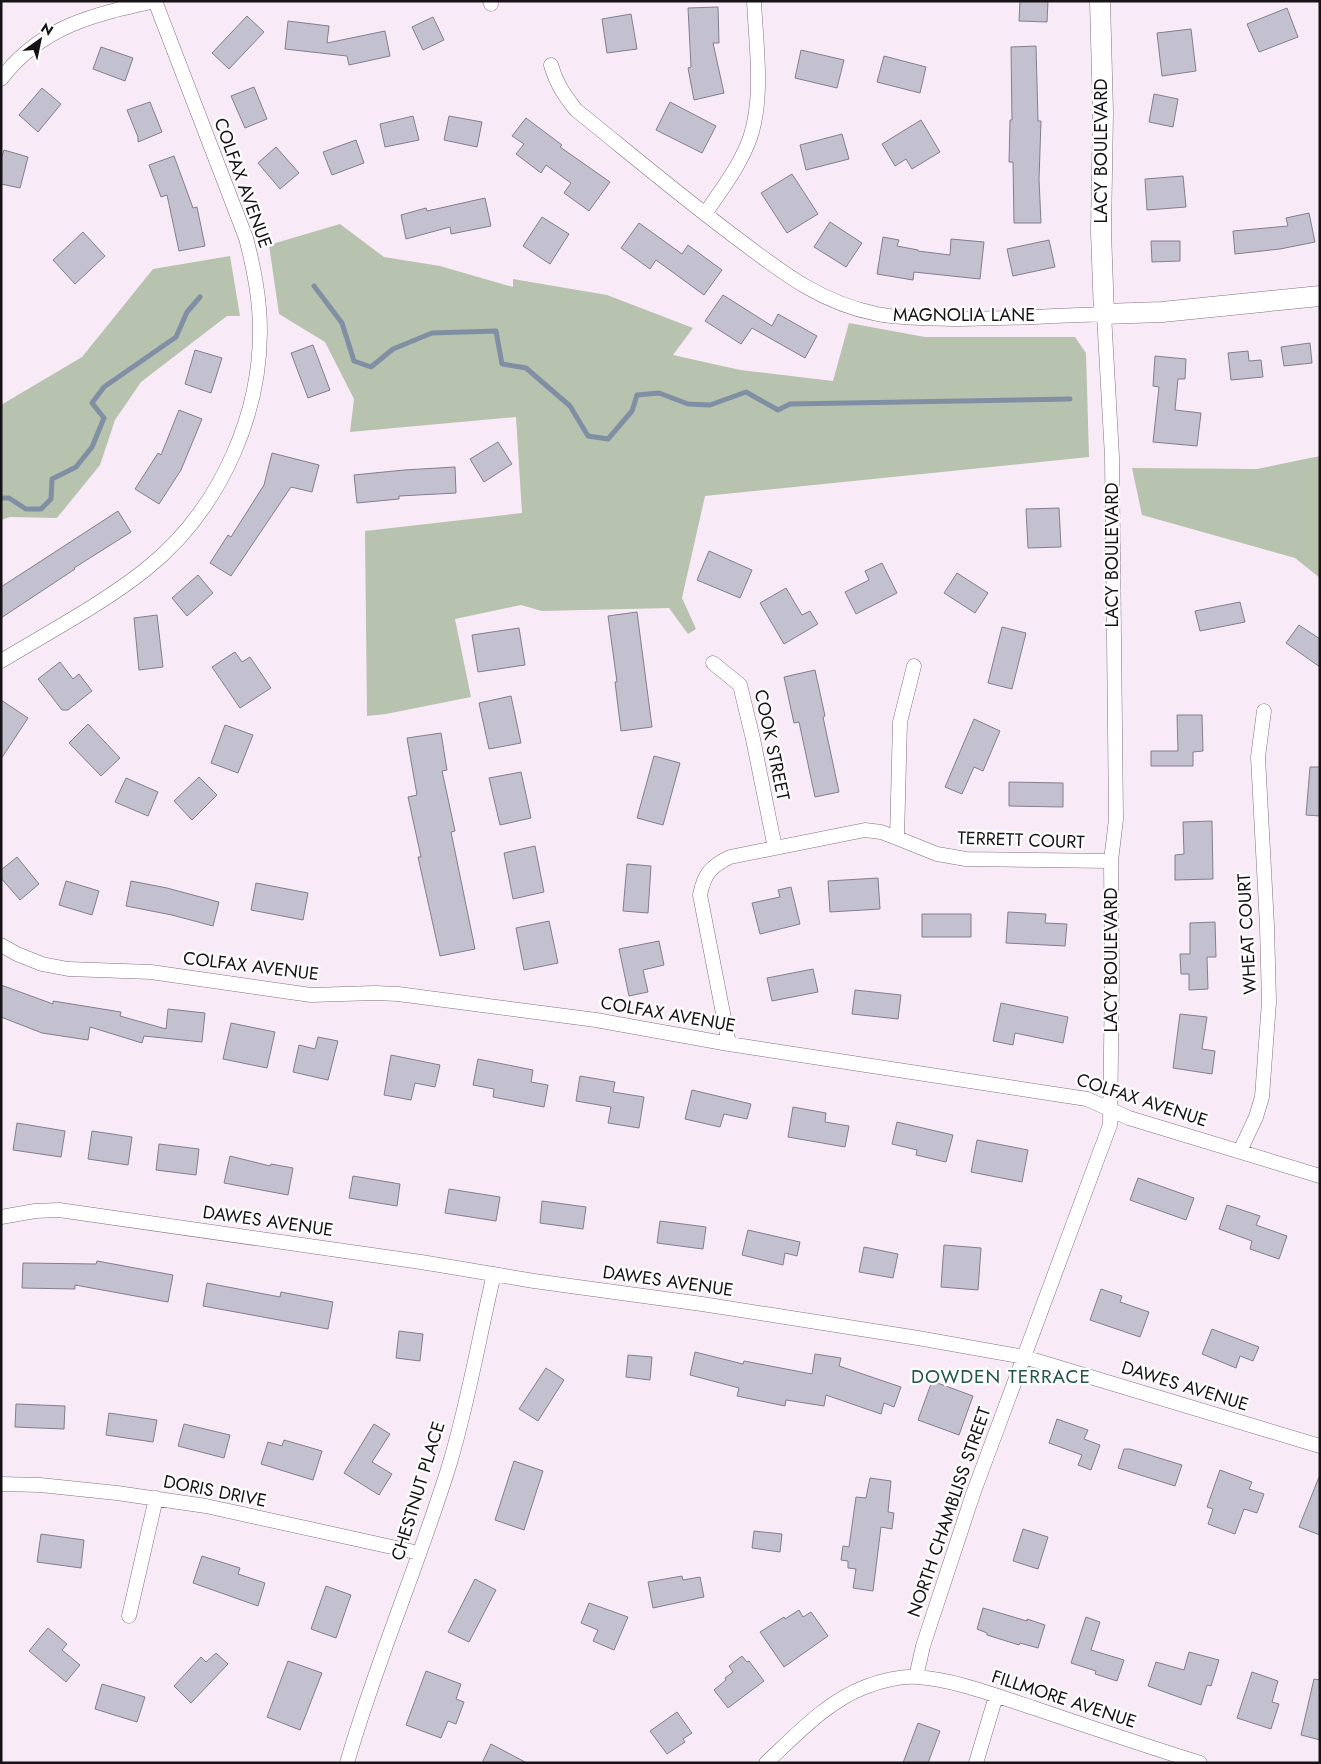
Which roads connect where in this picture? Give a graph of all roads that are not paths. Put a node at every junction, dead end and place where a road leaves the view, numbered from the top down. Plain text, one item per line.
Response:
1 (155, 1) edge
2 (754, 1) edge
3 (1100, 1) edge
4 (551, 64) dead end
5 (1, 79) edge
6 (705, 214) junction
7 (1320, 296) edge
8 (1104, 314) junction
9 (1, 661) edge
10 (713, 663) dead end
11 (914, 666) dead end
12 (1264, 711) dead end
13 (897, 838) junction
14 (775, 848) junction
15 (1111, 861) junction
16 (1, 945) edge
17 (728, 1044) junction
18 (1110, 1110) junction
19 (1240, 1151) junction
20 (1320, 1176) edge
21 (1, 1217) edge
22 (494, 1274) junction
23 (1024, 1358) junction
24 (1320, 1446) edge
25 (1, 1484) edge
26 (156, 1498) junction
27 (419, 1553) junction
28 (129, 1616) dead end
29 (916, 1677) junction
30 (996, 1696) junction
31 (346, 1763) edge
32 (766, 1763) edge
33 (976, 1763) edge
34 (1200, 1763) edge

1 - 5 street
1 - 9 street, COLFAX AVENUE
2 - 6 street
3 - 8 street, LACY BOULEVARD
4 - 6 street, MAGNOLIA LANE
6 - 8 street, MAGNOLIA LANE
7 - 8 street, MAGNOLIA LANE
8 - 15 street, LACY BOULEVARD
10 - 14 street, COOK STREET
11 - 13 street
12 - 19 street, WHEAT COURT
13 - 14 street, TERRETT COURT
13 - 15 street, TERRETT COURT
14 - 17 street, TERRETT COURT
15 - 18 street, LACY BOULEVARD
16 - 17 street, COLFAX AVENUE
17 - 18 street, COLFAX AVENUE
18 - 19 street, COLFAX AVENUE
18 - 23 street, NORTH CHAMBLISS STREET
19 - 20 street, COLFAX AVENUE
21 - 22 street, DAWES AVENUE
22 - 23 street, DAWES AVENUE
22 - 27 street, CHESTNUT PLACE
23 - 24 street, DAWES AVENUE
23 - 29 street, NORTH CHAMBLISS STREET
25 - 26 street, DORIS DRIVE
26 - 27 street, DORIS DRIVE
26 - 28 street
27 - 31 street, CHESTNUT PLACE
29 - 30 street, FILLMORE AVENUE
29 - 32 street
30 - 33 street
30 - 34 street, FILLMORE AVENUE

